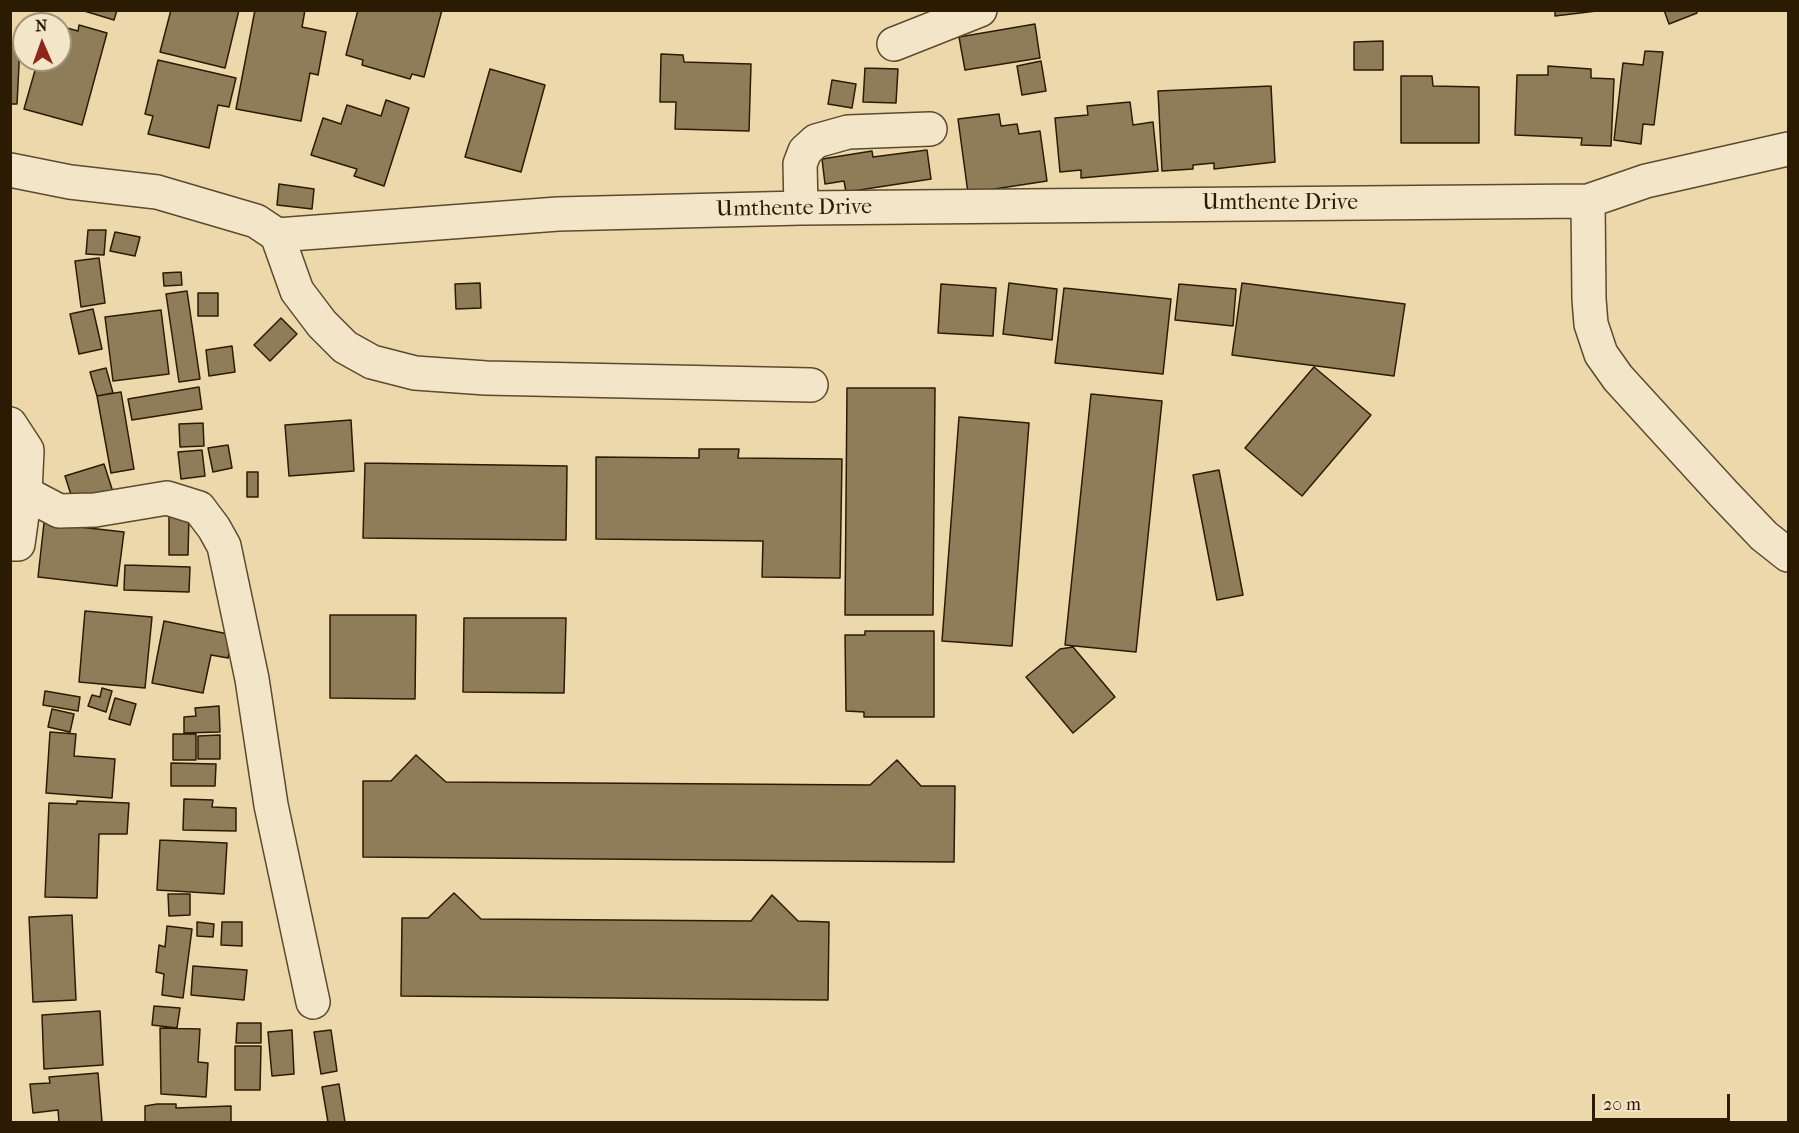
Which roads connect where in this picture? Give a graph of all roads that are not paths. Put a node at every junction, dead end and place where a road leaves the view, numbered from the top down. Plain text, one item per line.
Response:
1 (980, 10) edge
2 (894, 44) dead end
3 (930, 129) dead end
4 (1788, 150) edge
5 (10, 170) edge
6 (1588, 201) junction
7 (801, 208) junction
8 (277, 235) junction
9 (811, 385) dead end
10 (10, 424) edge
11 (25, 493) junction
12 (10, 544) edge
13 (1788, 555) edge
14 (313, 1002) dead end

1 - 2 street
3 - 7 street
4 - 6 street, Umthente Drive
5 - 8 street
6 - 7 street, Umthente Drive
6 - 13 street
7 - 8 street, Umthente Drive
8 - 9 street
10 - 11 street
11 - 12 street
11 - 14 street

